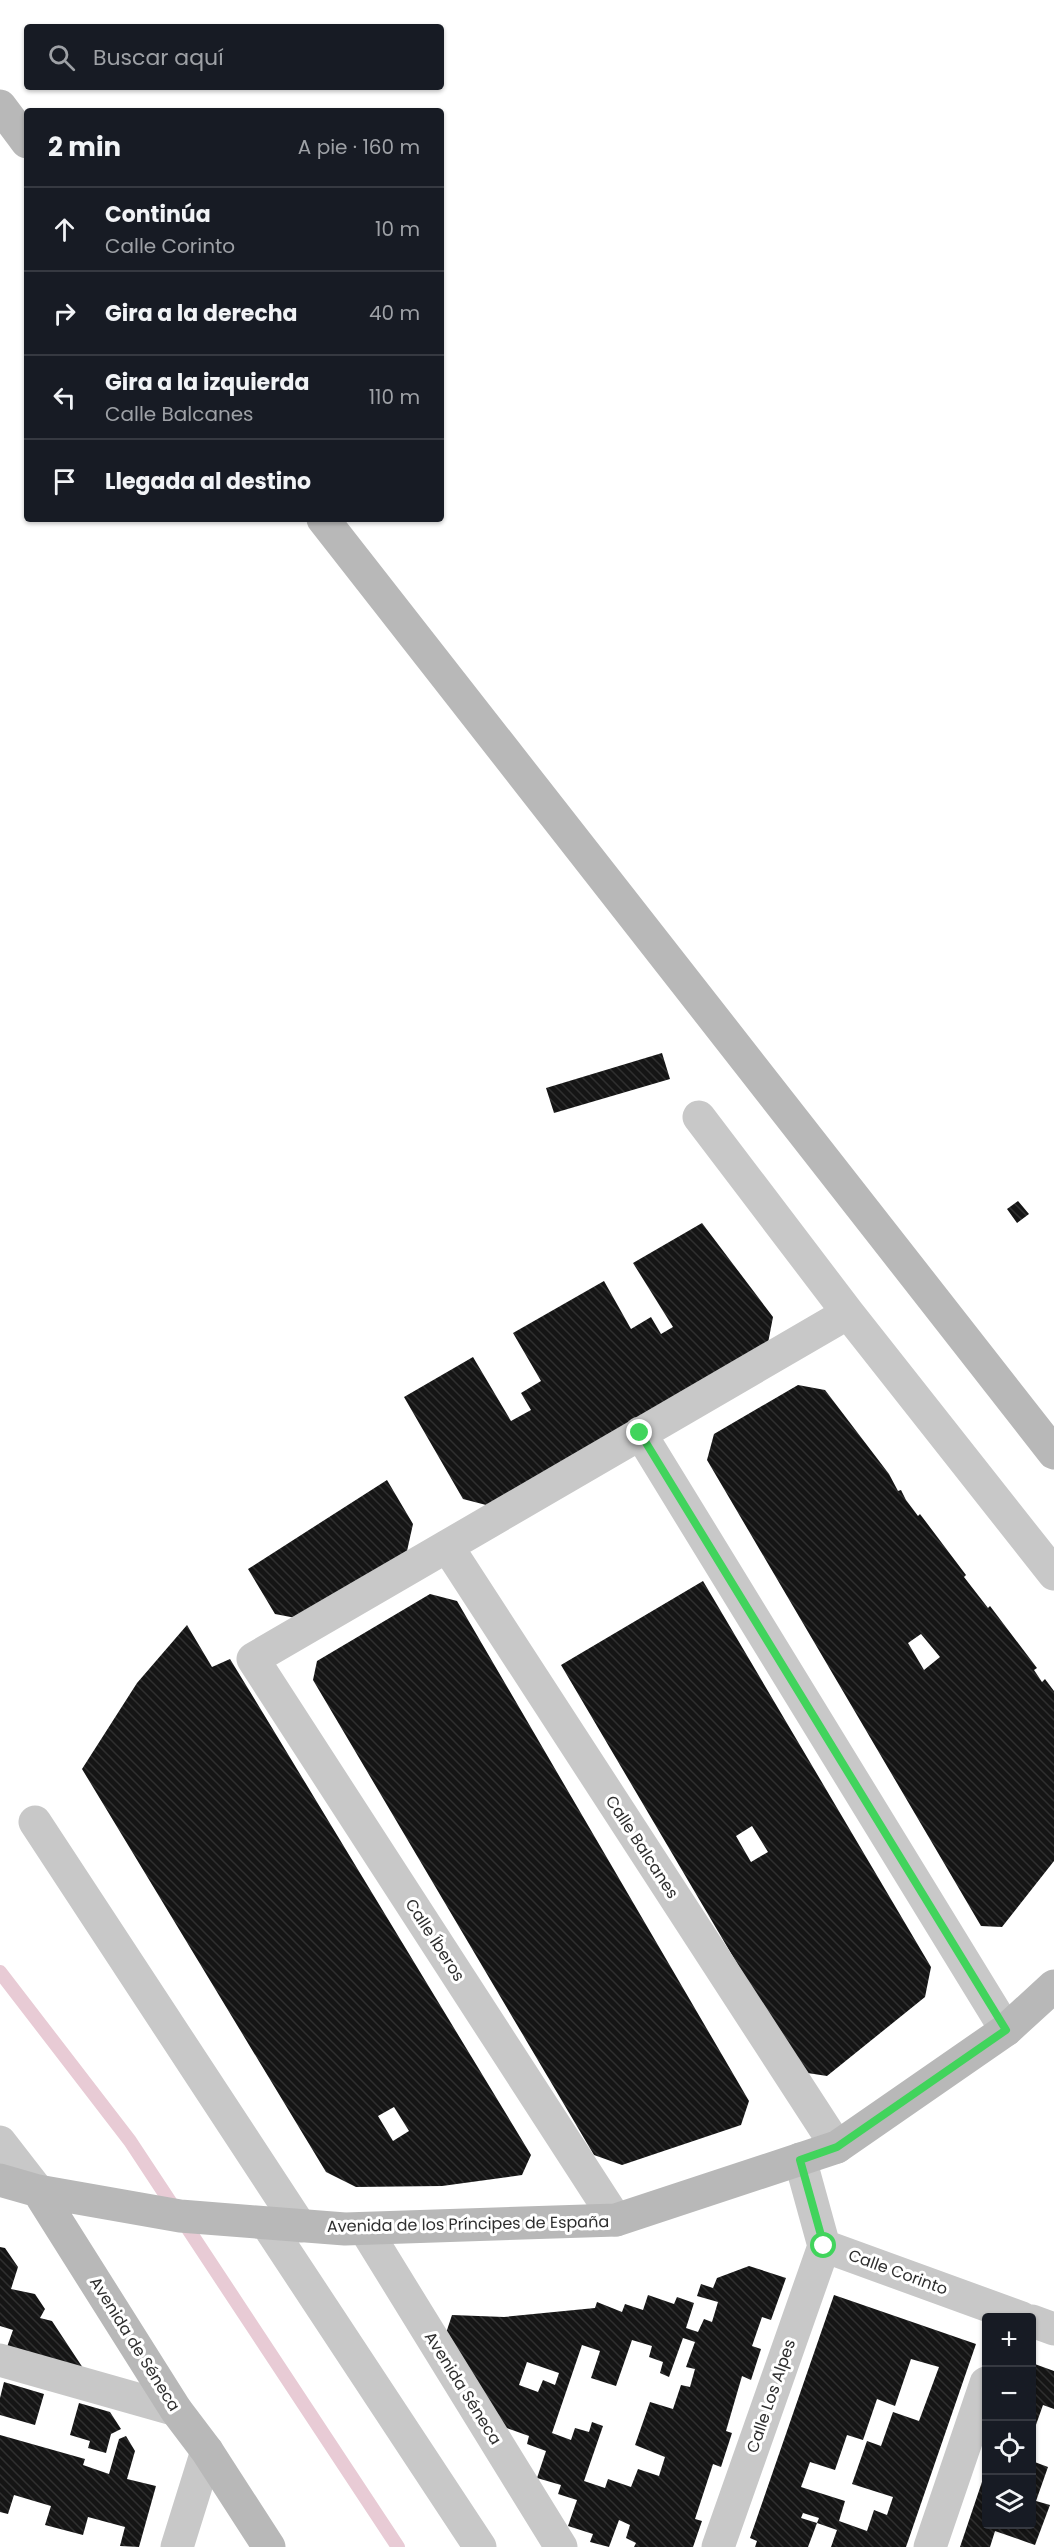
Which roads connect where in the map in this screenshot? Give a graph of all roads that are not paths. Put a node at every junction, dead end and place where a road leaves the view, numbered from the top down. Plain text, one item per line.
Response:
1 (0, 106) edge
2 (24, 138) edge
3 (324, 522) edge
4 (699, 1117) dead end
5 (848, 1313) junction
6 (640, 1433) junction
7 (1054, 1453) edge
8 (447, 1546) junction
9 (1054, 1574) edge
10 (35, 1822) dead end
11 (1054, 1986) edge
12 (1006, 2030) junction
13 (0, 2142) edge
14 (837, 2147) junction
15 (800, 2160) junction
16 (0, 2180) edge
17 (38, 2191) junction
18 (616, 2220) junction
19 (267, 2224) junction
20 (300, 2226) junction
21 (365, 2229) junction
22 (824, 2246) junction
23 (1007, 2313) edge
24 (1036, 2323) edge
25 (1054, 2329) edge
26 (0, 2360) edge
27 (982, 2397) edge
28 (176, 2410) junction
29 (207, 2451) junction
30 (177, 2547) edge
31 (269, 2547) edge
32 (480, 2547) edge
33 (561, 2547) edge
34 (718, 2547) edge
35 (930, 2547) edge

1 - 2 street
3 - 7 street
4 - 5 street
5 - 6 street
5 - 9 street
6 - 8 street
6 - 12 street
8 - 14 street, Calle Balcanes
8 - 18 street, Calle Íberos
10 - 20 street
11 - 12 street, Avenida de los Príncipes de España
12 - 14 street, Avenida de los Príncipes de España
13 - 17 street, Avenida de Séneca
14 - 15 street, Avenida de los Príncipes de España
15 - 18 street, Avenida de los Príncipes de España
15 - 22 street
16 - 17 street, Avenida de los Príncipes de España
17 - 19 street, Avenida de los Príncipes de España
17 - 28 street, Avenida de Séneca
18 - 21 street, Avenida de los Príncipes de España
19 - 20 street, Avenida de los Príncipes de España
19 - 32 street
20 - 21 street, Avenida de los Príncipes de España
21 - 33 street, Avenida Séneca
22 - 23 street, Calle Corinto
22 - 34 street, Calle Los Alpes
24 - 25 street, Calle Corinto
26 - 28 street
27 - 35 street
28 - 29 street, Avenida de Séneca
29 - 30 street
29 - 31 street, Avenida de Séneca

